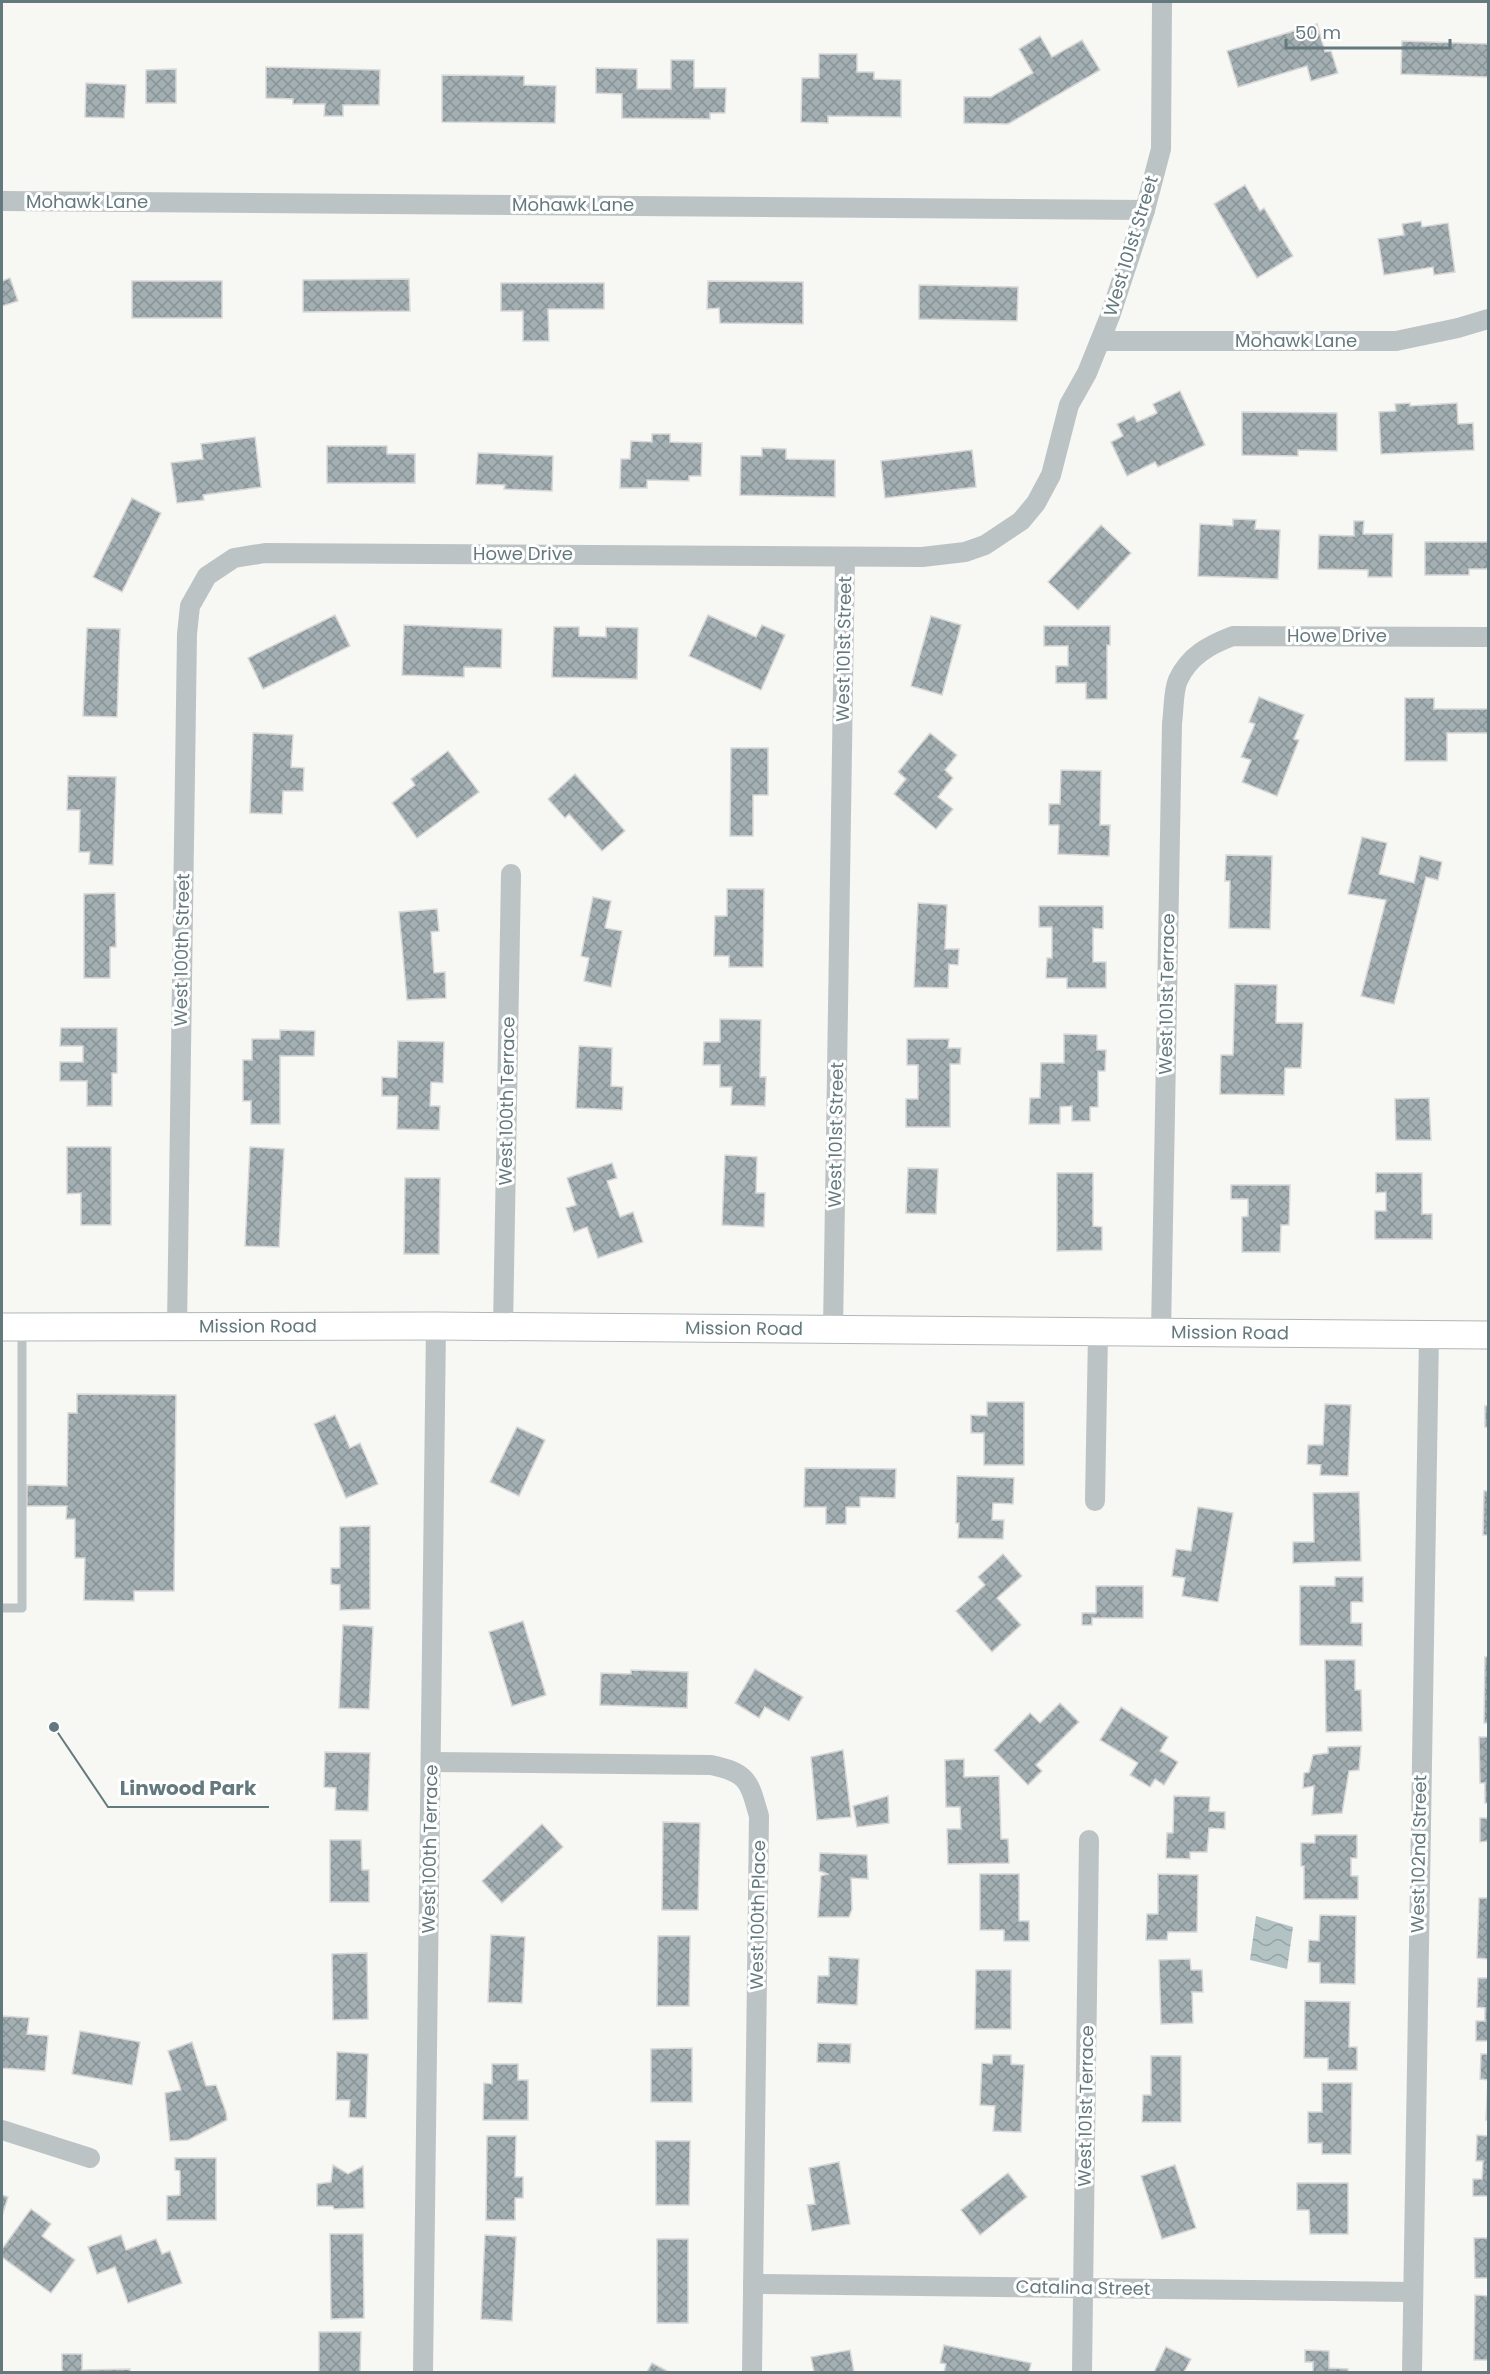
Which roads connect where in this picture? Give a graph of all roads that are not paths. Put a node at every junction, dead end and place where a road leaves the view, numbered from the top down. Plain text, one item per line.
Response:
1 (1162, 2) edge
2 (2, 201) edge
3 (1145, 210) junction
4 (1488, 319) edge
5 (1101, 341) junction
6 (845, 556) junction
7 (207, 576) joint
8 (1488, 637) edge
9 (1192, 659) joint
10 (511, 874) dead end
11 (436, 1326) junction
12 (12, 1327) edge
13 (177, 1328) junction
14 (503, 1328) junction
15 (833, 1330) junction
16 (1098, 1333) junction
17 (1161, 1334) junction
18 (1429, 1335) junction
19 (1488, 1335) edge
20 (1095, 1501) dead end
21 (2, 1608) edge
22 (431, 1762) junction
23 (1089, 1840) dead end
24 (2, 2130) edge
25 (90, 2158) dead end
26 (753, 2284) junction
27 (1083, 2288) junction
28 (1413, 2292) junction
29 (423, 2373) edge
30 (752, 2373) edge
31 (1082, 2373) edge
32 (1412, 2373) edge

1 - 3 street, West 101st Street
2 - 3 street, Mohawk Lane
3 - 5 street, West 101st Street
4 - 5 street, Mohawk Lane
5 - 6 street, West 101st Street
6 - 7 street, Howe Drive
6 - 15 street, West 101st Street
7 - 13 street, West 100th Street
8 - 9 street, Howe Drive
9 - 17 street, West 101st Terrace
10 - 14 street, West 100th Terrace
11 - 13 main road, Mission Road
11 - 14 main road, Mission Road
11 - 22 street, West 100th Terrace
12 - 13 main road, Mission Road
12 - 21 lane
14 - 15 main road, Mission Road
15 - 16 main road, Mission Road
16 - 17 main road, Mission Road
16 - 20 street
17 - 18 main road, Mission Road
18 - 19 main road, Mission Road
18 - 28 street, West 102nd Street
22 - 26 street, West 100th Place
22 - 29 street, West 100th Terrace
23 - 27 street, West 101st Terrace
24 - 25 street
26 - 27 street, Catalina Street
26 - 30 street, West 100th Place
27 - 28 street, Catalina Street
27 - 31 street, West 101st Terrace
28 - 32 street, West 102nd Street

